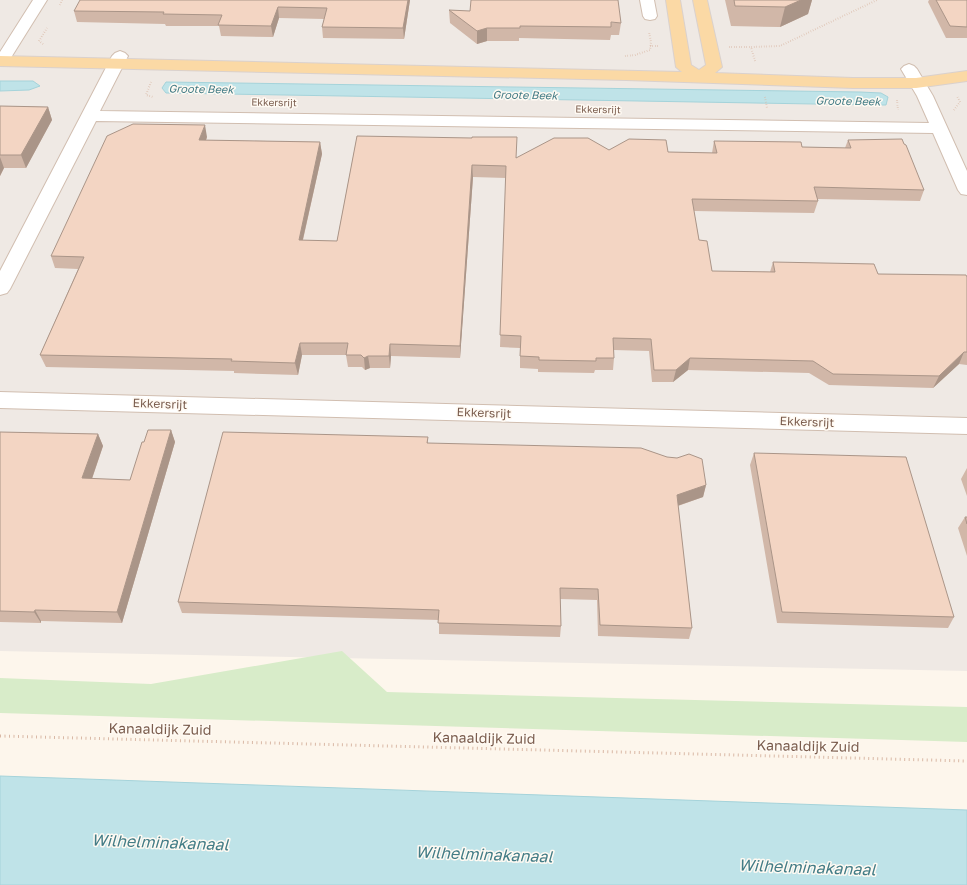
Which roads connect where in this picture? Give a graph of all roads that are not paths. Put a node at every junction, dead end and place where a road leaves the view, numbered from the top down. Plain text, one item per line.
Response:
1 (40, 0) edge
2 (647, 0) edge
3 (673, 0) edge
4 (700, 0) edge
5 (650, 16) road end
6 (2, 58) edge
7 (118, 60) junction
8 (684, 67) junction
9 (714, 67) junction
10 (967, 75) edge
11 (699, 77) junction
12 (917, 83) junction
13 (90, 116) junction
14 (940, 128) junction
15 (967, 190) edge
16 (0, 289) edge
17 (0, 400) edge
18 (967, 426) edge

1 - 6 street
2 - 5 street
3 - 8 main road
4 - 9 main road
6 - 7 main road
7 - 8 main road
7 - 11 main road
7 - 13 street
8 - 9 main road
8 - 11 main road
9 - 11 main road
9 - 12 main road
10 - 12 main road
11 - 12 main road
12 - 14 street
13 - 14 street, Ekkersrijt
13 - 16 street
14 - 15 street
17 - 18 street, Ekkersrijt

